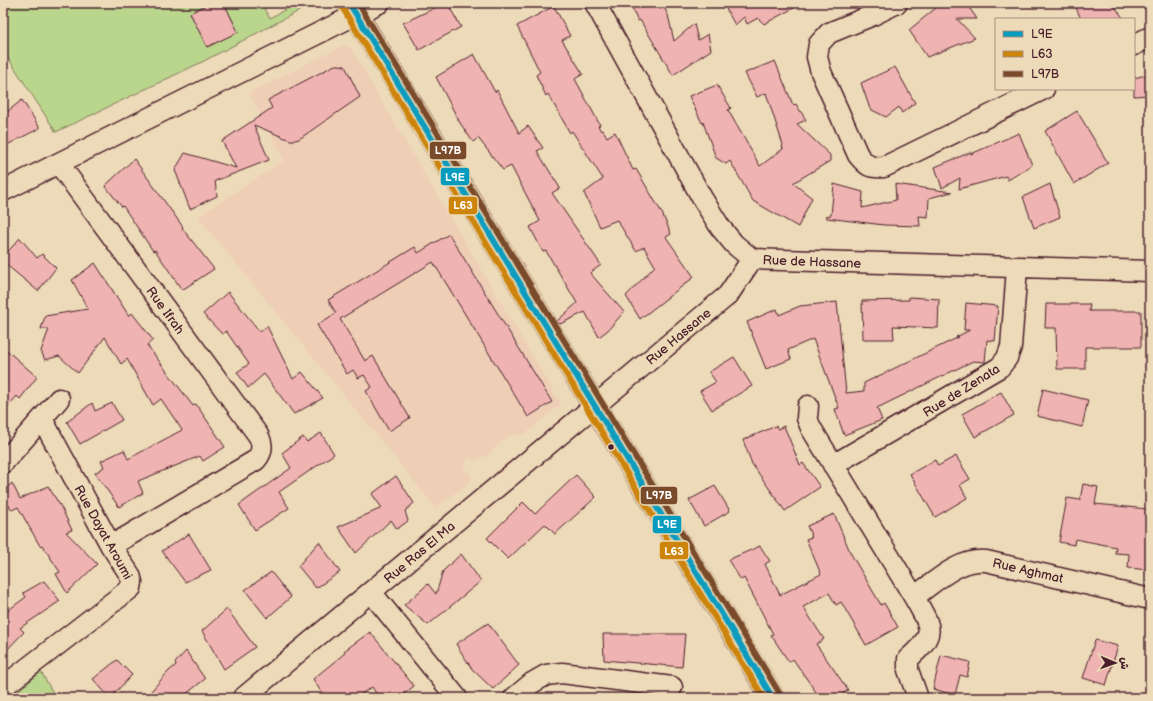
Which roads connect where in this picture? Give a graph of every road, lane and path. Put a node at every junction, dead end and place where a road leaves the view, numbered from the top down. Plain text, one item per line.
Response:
1 (379, 3) edge
2 (595, 3) edge
3 (897, 3) edge
4 (353, 9) edge
5 (1150, 37) edge
6 (1135, 44) edge
7 (1042, 90) edge
8 (59, 164) junction
9 (3, 191) edge
10 (752, 259) junction
11 (1017, 268) junction
12 (1150, 271) edge
13 (59, 398) dead end
14 (595, 406) junction
15 (808, 406) dead end
16 (42, 419) junction
17 (3, 463) edge
18 (834, 465) junction
19 (111, 546) junction
20 (371, 592) junction
21 (914, 597) junction
22 (1150, 599) edge
23 (3, 687) edge
24 (672, 687) dead end
25 (243, 698) edge
26 (457, 698) edge
27 (514, 698) edge
28 (773, 698) edge
29 (918, 698) edge

1 - 4 street
2 - 10 street, Rue de Hassane
3 - 7 street
4 - 8 street
4 - 14 main road
5 - 6 street
8 - 9 street
8 - 19 street, Rue Ifrah
10 - 11 street, Rue de Hassane
10 - 14 street, Rue Hassane
11 - 12 street, Rue de Hassane
11 - 18 street, Rue de Zenata
13 - 16 street
14 - 20 street, Rue Ras El Ma
14 - 28 main road
15 - 18 street
16 - 17 street
16 - 19 street, Rue Dayat Aroumi
18 - 21 street
19 - 23 street, Rue Dayat Aroumi
20 - 25 street, Rue Ras El Ma
20 - 26 street
21 - 22 street, Rue Aghmat
21 - 29 street
24 - 27 street

